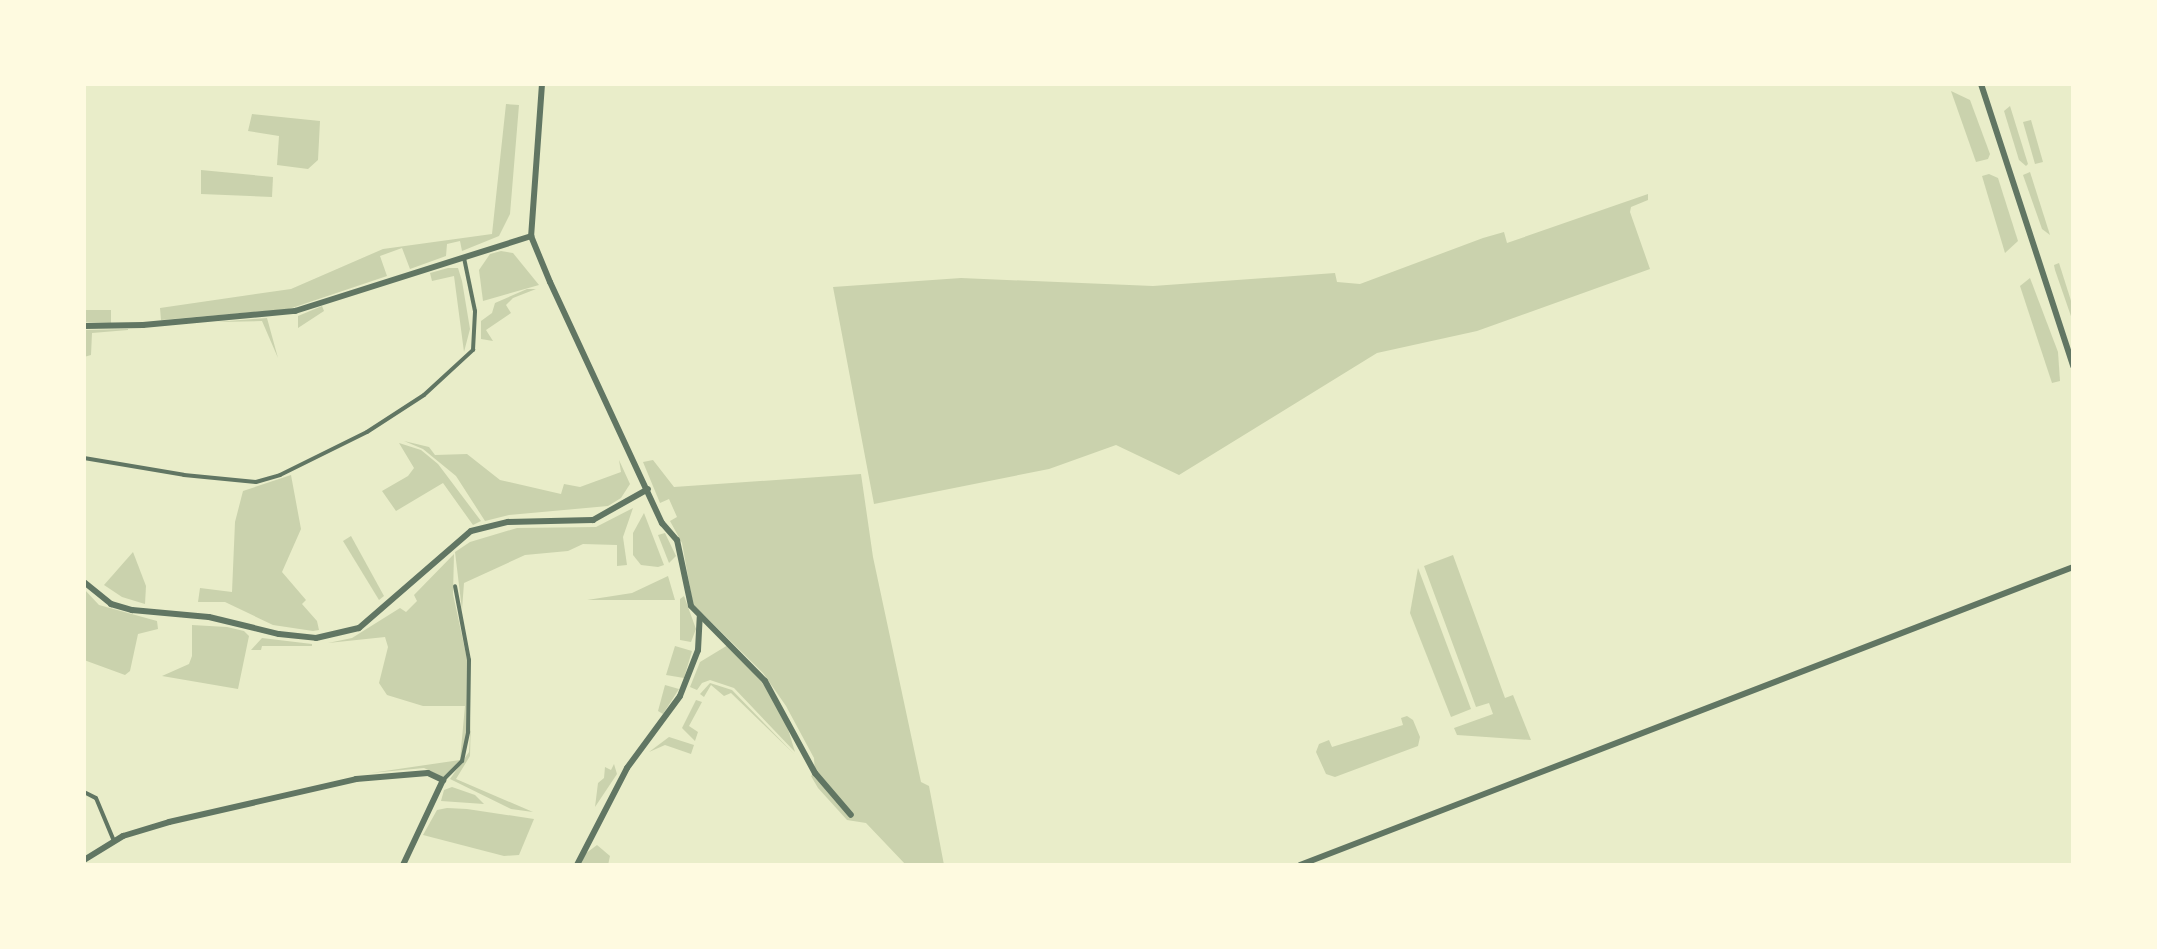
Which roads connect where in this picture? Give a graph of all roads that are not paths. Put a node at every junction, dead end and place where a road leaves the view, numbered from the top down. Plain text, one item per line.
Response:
1 (542, 84) edge
2 (1981, 84) edge
3 (531, 236) junction
4 (463, 256) junction
5 (84, 326) edge
6 (2073, 366) edge
7 (84, 458) edge
8 (648, 489) junction
9 (2073, 567) edge
10 (84, 582) edge
11 (455, 586) dead end
12 (700, 616) junction
13 (443, 780) junction
14 (84, 792) edge
15 (851, 815) dead end
16 (114, 840) junction
17 (84, 860) edge
18 (403, 865) edge
19 (577, 865) edge
20 (1300, 865) edge

1 - 3 street
2 - 6 street
3 - 4 street
3 - 8 street
4 - 5 street
4 - 7 lane
8 - 10 street
8 - 12 street
9 - 20 street
11 - 13 lane
12 - 15 street
12 - 19 street
13 - 16 street
13 - 18 street
14 - 16 lane
16 - 17 street

